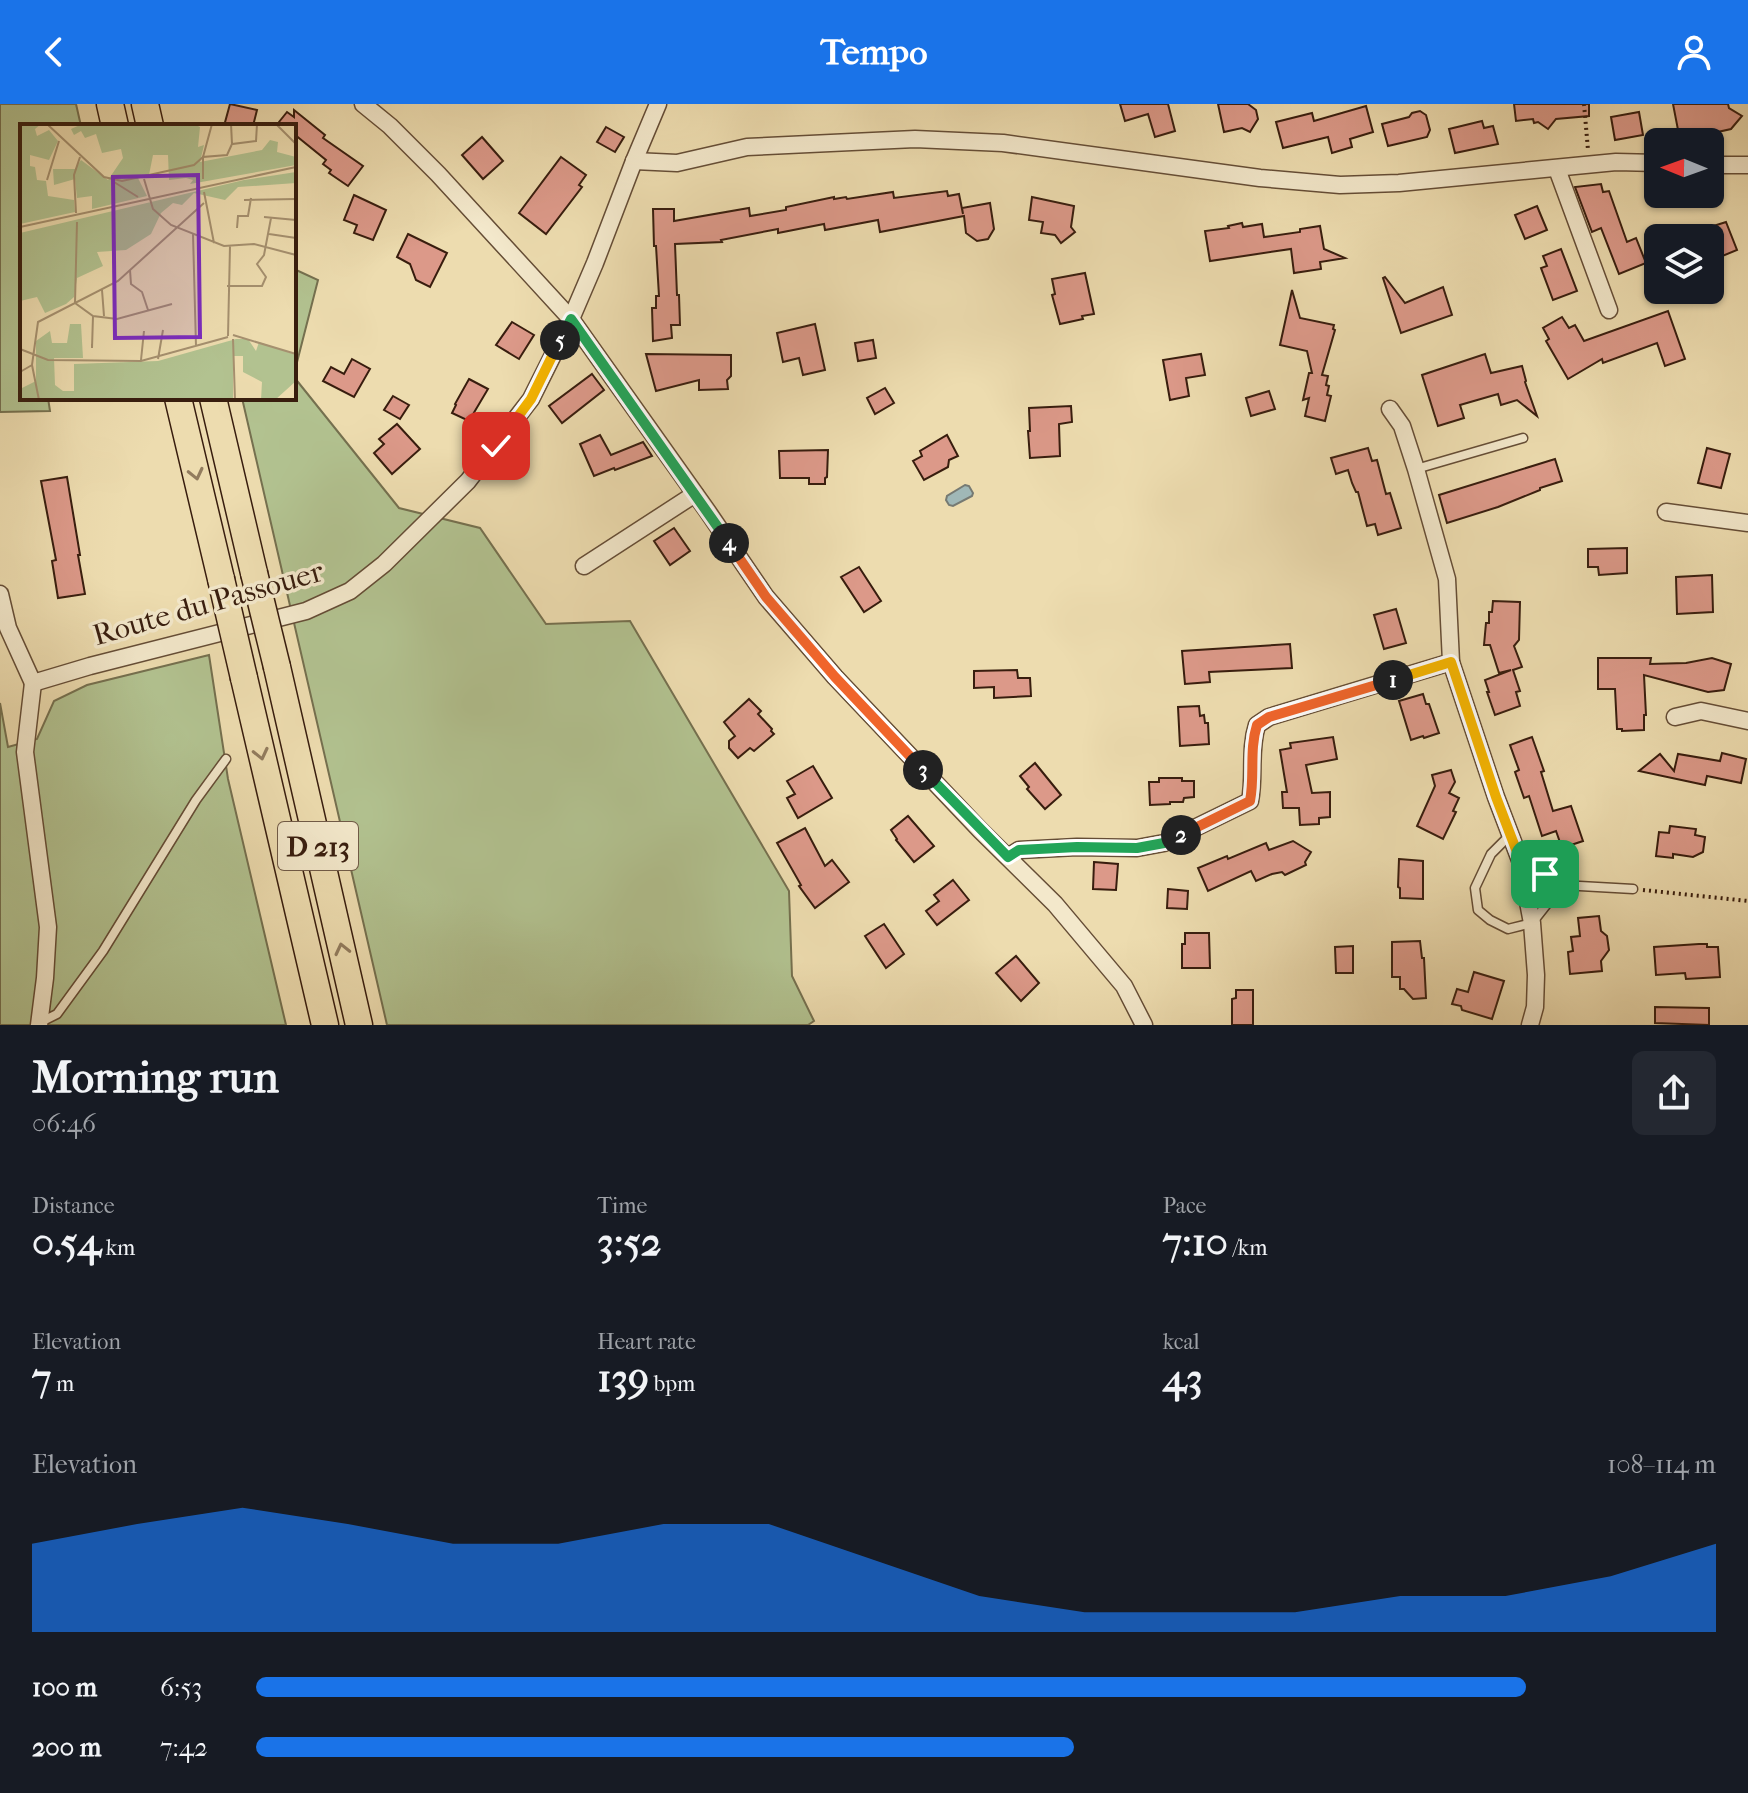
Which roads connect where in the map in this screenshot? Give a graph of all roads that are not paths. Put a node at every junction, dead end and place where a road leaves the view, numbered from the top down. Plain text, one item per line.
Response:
1 (110, 104) edge
2 (145, 104) edge
3 (363, 104) edge
4 (658, 104) edge
5 (115, 124) edge
6 (150, 124) edge
7 (634, 161) junction
8 (1644, 163) edge
9 (1724, 165) edge
10 (1748, 165) edge
11 (1557, 169) junction
12 (1609, 310) dead end
13 (571, 319) junction
14 (178, 400) edge
15 (213, 400) edge
16 (1390, 409) dead end
17 (1523, 438) dead end
18 (1416, 469) junction
19 (695, 494) junction
20 (1666, 512) dead end
21 (1748, 523) edge
22 (584, 566) dead end
23 (0, 594) edge
24 (1451, 662) junction
25 (33, 683) junction
26 (1675, 717) dead end
27 (1748, 721) edge
28 (226, 759) dead end
29 (1510, 834) junction
30 (1008, 857) junction
31 (1520, 860) junction
32 (1562, 885) junction
33 (1633, 889) road end
34 (1532, 923) junction
35 (40, 1024) edge
36 (325, 1025) edge
37 (359, 1025) edge
38 (1144, 1025) edge
39 (1530, 1025) edge

1 - 5 highway
2 - 6 highway
3 - 13 street
4 - 7 street, Route du Passouer
7 - 11 street
7 - 13 street, Route du Passouer
8 - 11 street
9 - 10 street
11 - 12 street
13 - 19 street
13 - 25 street, Route du Passouer
14 -> 36 highway, D 213, bridge
37 -> 15 highway, D 213, bridge
16 - 18 street
17 - 18 lane
18 - 24 street
19 - 22 street
19 - 30 street
20 - 21 street
23 - 25 street
24 - 29 street
24 - 30 street
25 - 35 street
26 - 27 street
28 - 35 lane
29 - 31 street
29 - 34 lane
30 - 38 street
31 - 32 lane
31 - 34 street
32 - 33 lane
32 - 34 lane
34 - 39 street

